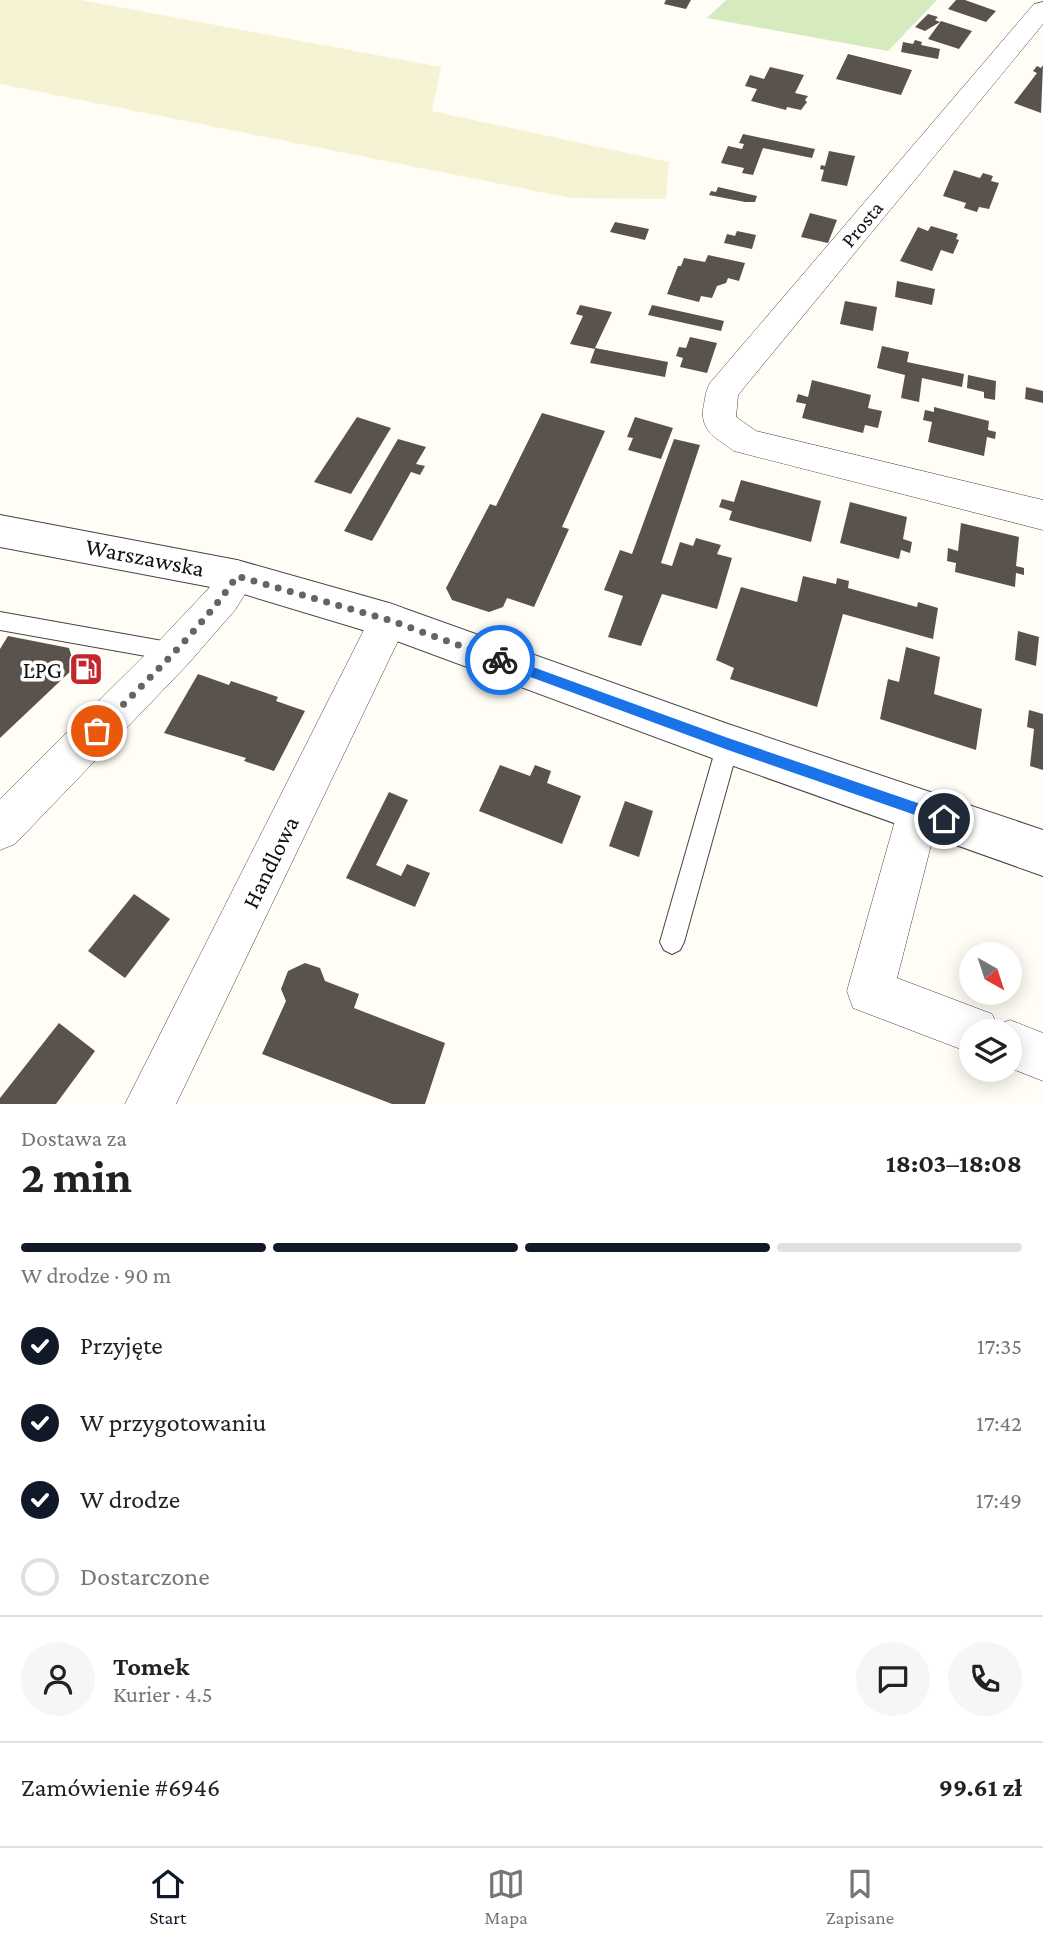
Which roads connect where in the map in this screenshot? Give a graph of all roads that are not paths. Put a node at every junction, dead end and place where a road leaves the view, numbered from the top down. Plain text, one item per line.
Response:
1 (1043, 9) edge
2 (1043, 515) edge
3 (0, 531) edge
4 (237, 576) junction
5 (389, 620) junction
6 (0, 621) edge
7 (174, 652) junction
8 (728, 744) junction
9 (919, 810) junction
10 (0, 829) edge
11 (1043, 853) edge
12 (672, 942) dead end
13 (959, 1025) edge
14 (1022, 1049) edge
15 (1043, 1057) edge
16 (149, 1104) edge

1 - 2 street, Prosta
3 - 4 street, Warszawska
4 - 5 street, Warszawska
4 - 7 street
5 - 8 street, Warszawska
5 - 16 street, Handlowa
6 - 7 lane
7 - 10 street
8 - 9 street, Warszawska
8 - 12 lane
9 - 11 street, Warszawska
9 - 13 street
14 - 15 street

